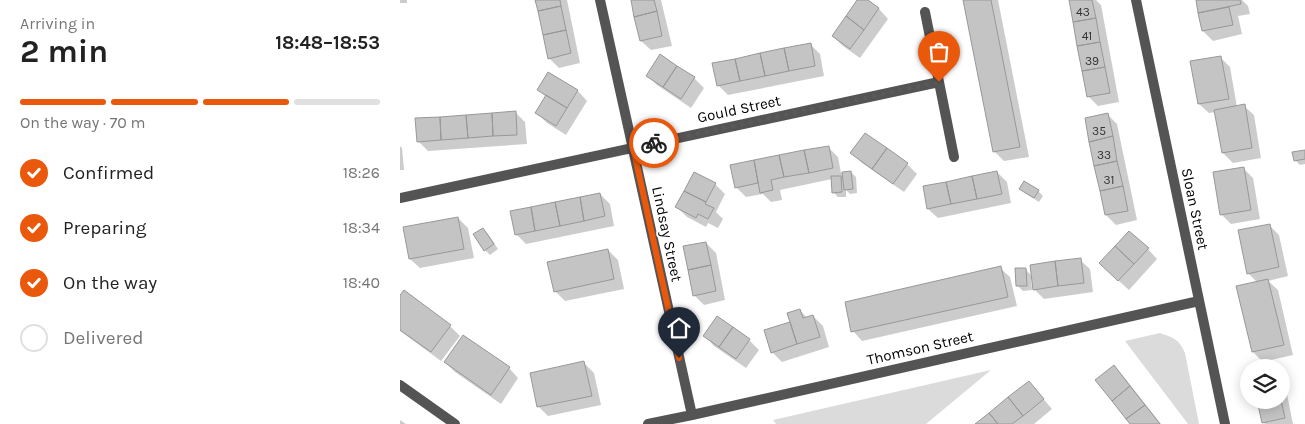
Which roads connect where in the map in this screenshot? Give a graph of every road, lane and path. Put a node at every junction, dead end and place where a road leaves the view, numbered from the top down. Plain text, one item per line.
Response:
1 (600, 0) edge
2 (1136, 0) edge
3 (926, 12) dead end
4 (939, 82) junction
5 (633, 147) junction
6 (954, 157) dead end
7 (400, 198) edge
8 (1199, 301) junction
9 (400, 385) edge
10 (692, 415) junction
11 (454, 424) edge
12 (648, 424) edge
13 (1225, 424) edge

1 - 5 street, Lindsay Street
2 - 8 street, Sloan Street
3 - 4 street
4 - 5 street, Gould Street
4 - 6 street
5 - 7 street, Gould Street
5 - 10 street, Lindsay Street
8 - 10 street, Thomson Street
8 - 13 street, Sloan Street
9 - 11 street
10 - 12 street, Thomson Street

